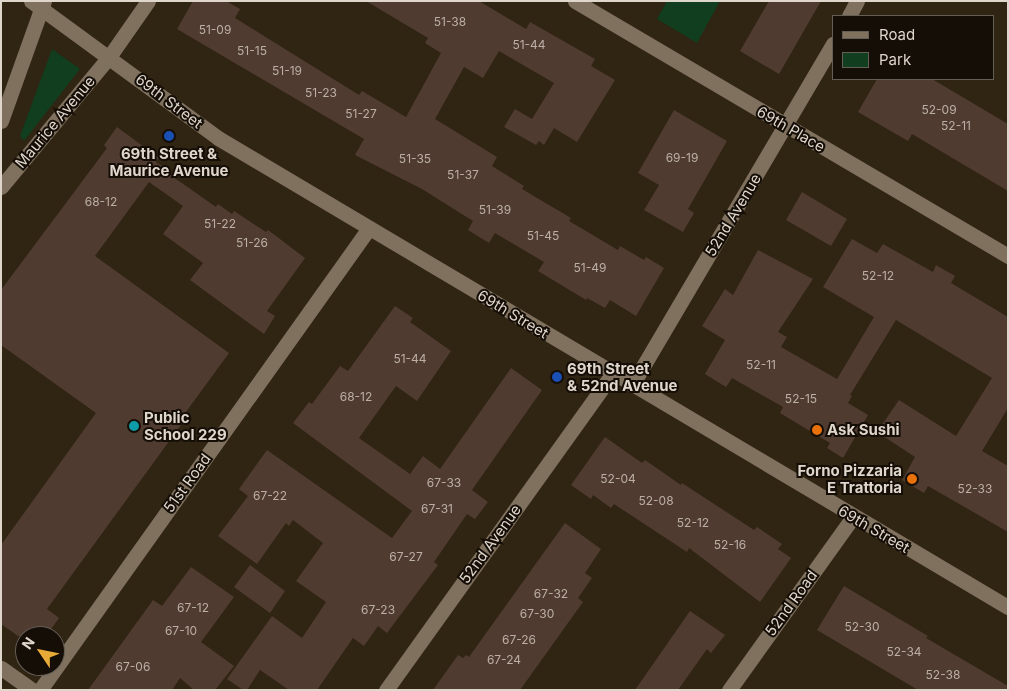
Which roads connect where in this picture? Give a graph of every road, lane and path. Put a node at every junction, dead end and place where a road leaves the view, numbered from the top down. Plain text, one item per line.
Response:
1 (148, 1) edge
2 (575, 1) edge
3 (857, 1) edge
4 (39, 3) edge
5 (850, 15) edge
6 (832, 46) edge
7 (110, 57) junction
8 (1, 121) edge
9 (786, 126) junction
10 (1, 187) edge
11 (369, 228) junction
12 (1008, 256) edge
13 (613, 373) junction
14 (632, 385) junction
15 (853, 517) junction
16 (1008, 607) edge
17 (1, 668) edge
18 (32, 690) edge
19 (40, 690) edge
20 (386, 690) edge
21 (729, 690) edge

1 - 7 street, Maurice Avenue
2 - 9 street, 69th Place
3 - 5 street
4 - 7 street, 69th Street
4 - 8 street
6 - 9 street, 52nd Avenue
7 - 10 street, Maurice Avenue
7 - 11 street, 69th Street
9 - 12 street, 69th Place
9 - 14 street, 52nd Avenue
11 - 13 street, 69th Street
11 - 19 street, 51st Road
13 - 14 street, 69th Street
13 - 20 street, 52nd Avenue
14 - 15 street, 69th Street
15 - 16 street, 69th Street
15 - 21 street, 52nd Road
17 - 18 street

